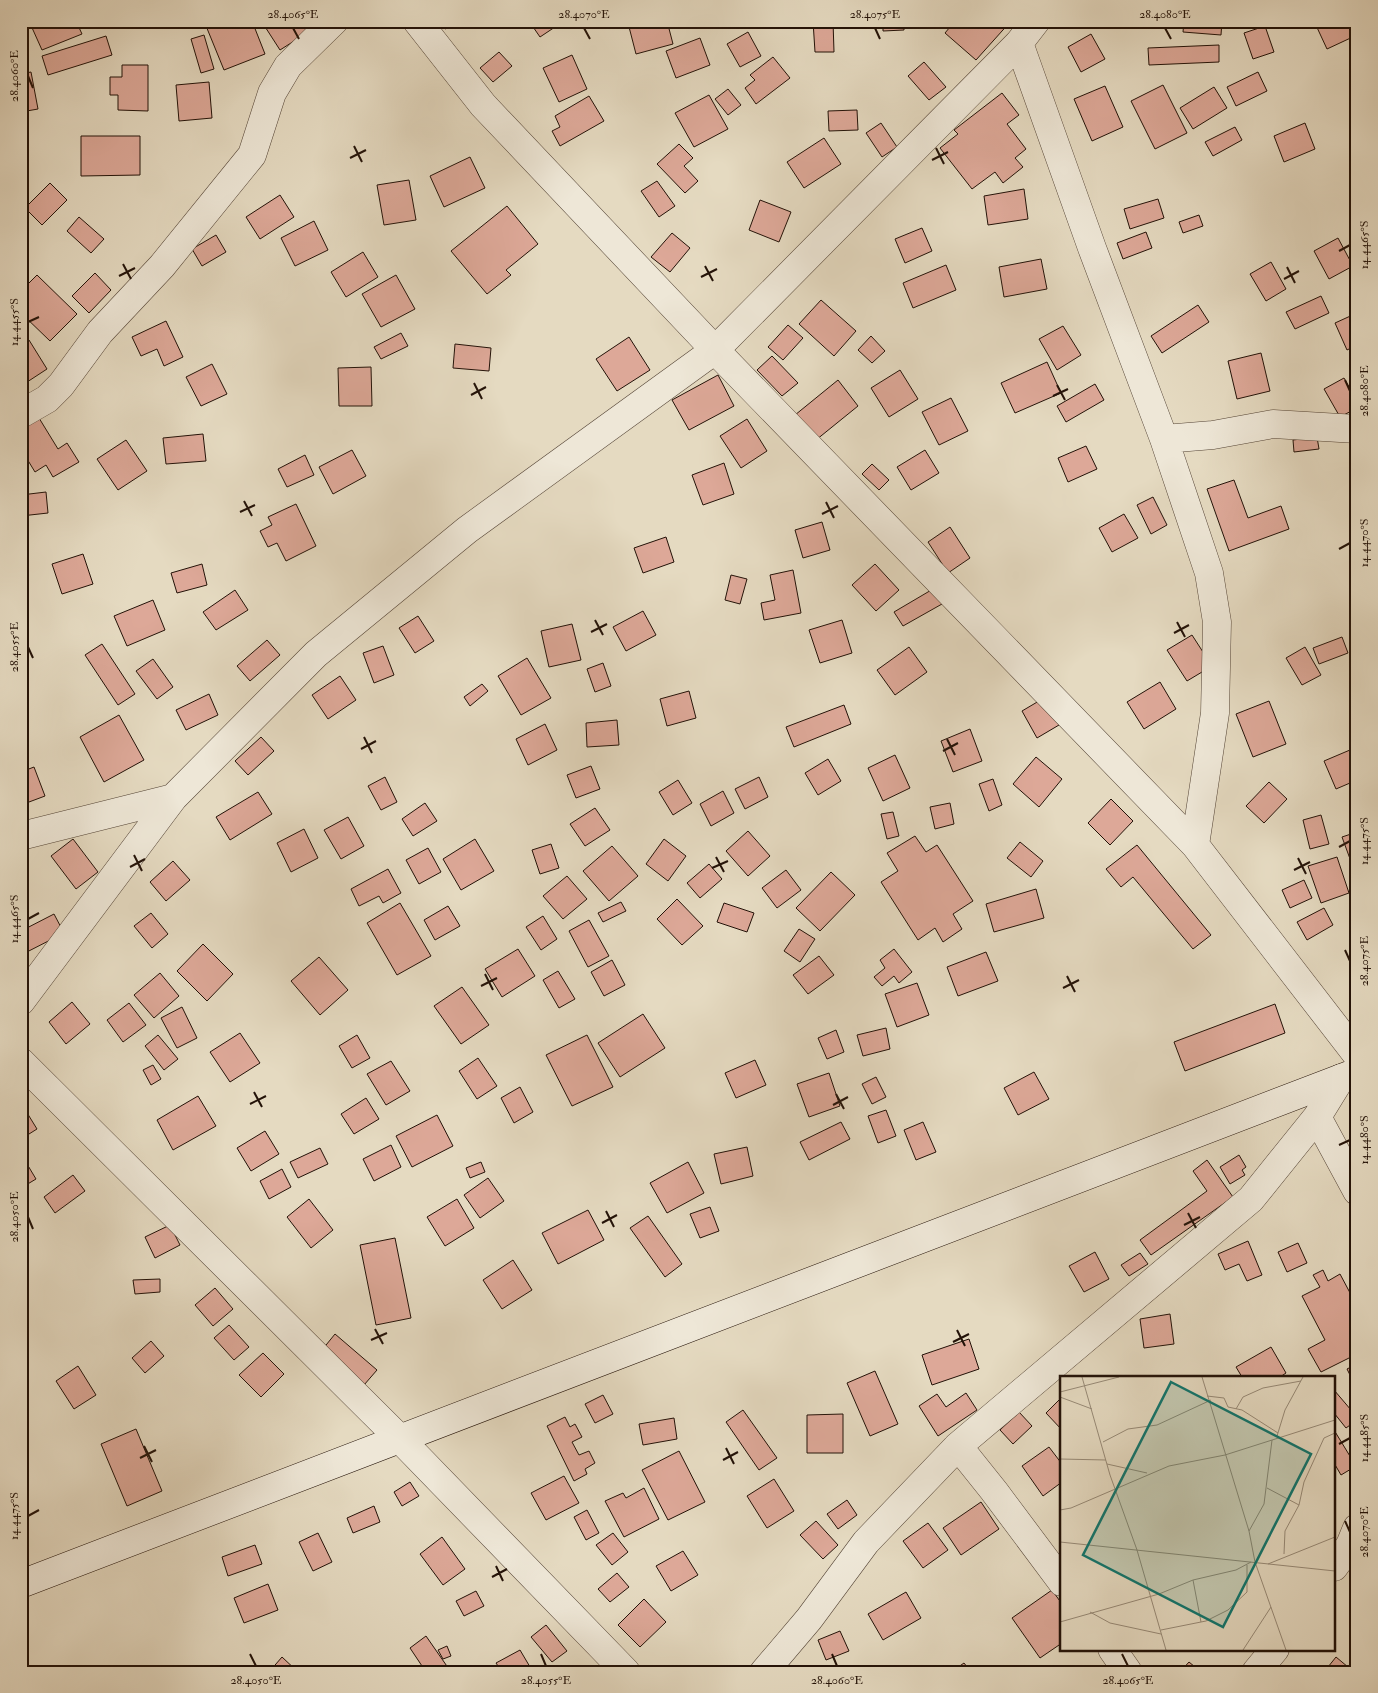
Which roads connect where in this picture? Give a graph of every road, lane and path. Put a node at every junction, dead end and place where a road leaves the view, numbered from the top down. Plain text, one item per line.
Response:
1 (334, 21) edge
2 (418, 21) edge
3 (1036, 21) edge
4 (1019, 43) junction
5 (715, 350) junction
6 (21, 414) edge
7 (1357, 429) edge
8 (1164, 439) junction
9 (173, 798) junction
10 (21, 836) edge
11 (1195, 845) junction
12 (21, 1001) edge
13 (1357, 1056) edge
14 (21, 1062) edge
15 (1349, 1075) edge
16 (1317, 1117) junction
17 (1357, 1191) edge
18 (400, 1439) junction
19 (958, 1446) junction
20 (1357, 1528) edge
21 (1336, 1564) edge
22 (1060, 1579) edge
23 (21, 1584) edge
24 (1113, 1650) edge
25 (1274, 1650) edge
26 (626, 1672) edge
27 (764, 1672) edge
28 (1128, 1672) edge
29 (1256, 1672) edge

1 - 6 street
2 - 5 street
3 - 4 street
4 - 5 street
4 - 8 street
5 - 9 street
5 - 11 street
7 - 8 street
8 - 11 street
9 - 10 street
9 - 12 street
11 - 13 street
14 - 18 street
15 - 16 street
15 - 18 street
16 - 17 street
16 - 19 street
18 - 23 street
18 - 26 street
19 - 22 street
19 - 27 street
20 - 21 street
24 - 28 street
25 - 29 street

